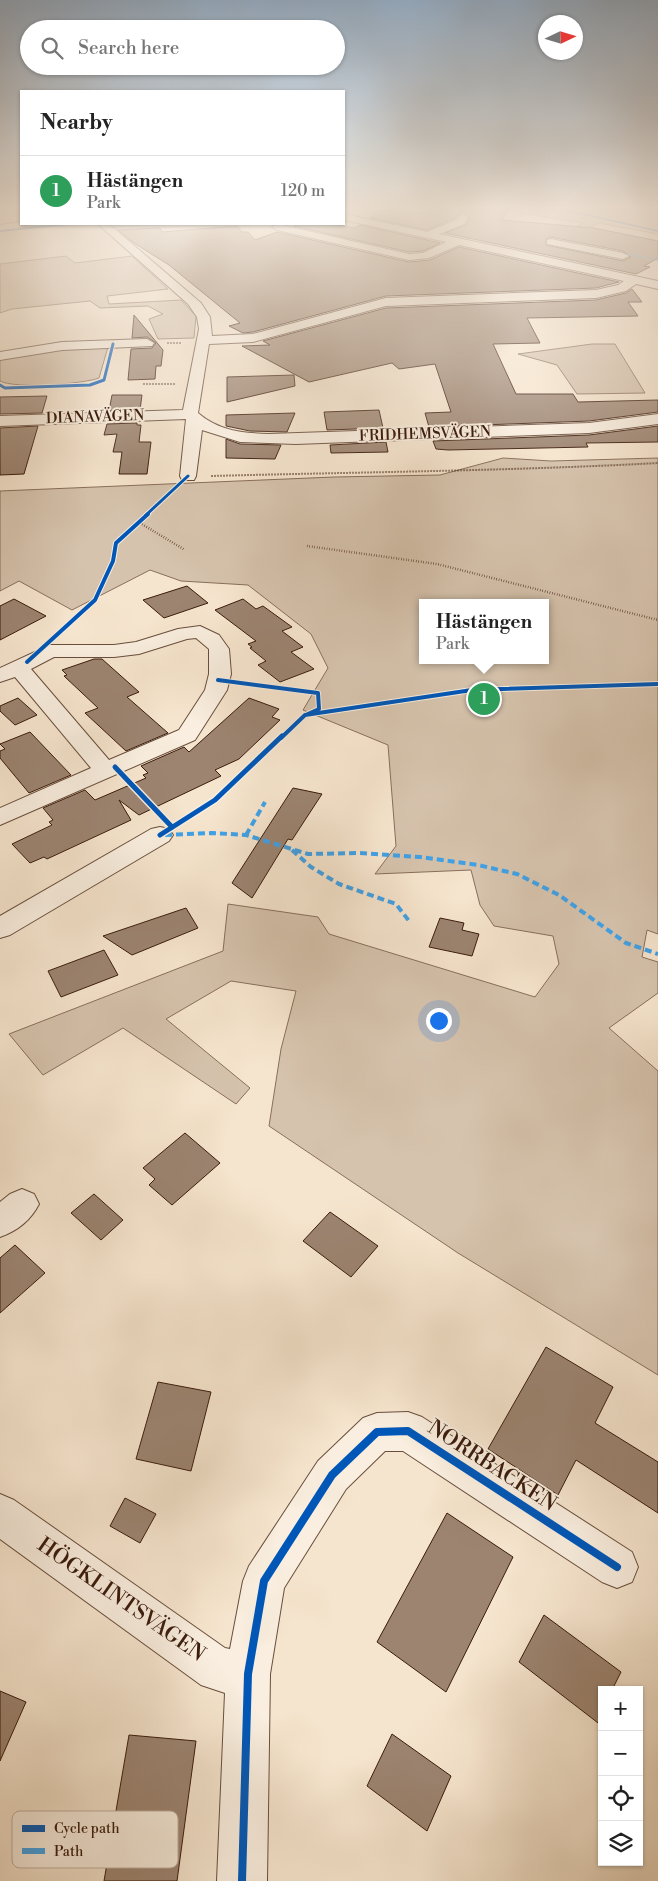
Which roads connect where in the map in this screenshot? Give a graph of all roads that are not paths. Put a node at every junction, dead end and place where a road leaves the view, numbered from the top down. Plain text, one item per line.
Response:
1 (187, 297) edge
2 (523, 297) edge
3 (147, 343) road end
4 (203, 344) junction
5 (0, 356) edge
6 (192, 417) junction
7 (658, 419) edge
8 (0, 420) edge
9 (188, 476) road end
10 (9, 671) edge
11 (106, 771) junction
12 (0, 817) edge
13 (160, 835) dead end
14 (0, 928) edge
15 (0, 1514) edge
16 (617, 1567) dead end
17 (248, 1674) junction
18 (242, 1881) edge

1 - 4 street
2 - 4 street
3 - 5 street
4 - 6 street
6 - 7 street, FRIDHEMSVÄGEN
6 - 8 street, DIANAVÄGEN
6 - 9 street
10 - 11 street
10 - 11 street
11 - 12 street
13 - 14 street
15 - 17 street, HÖGKLINTSVÄGEN
16 - 17 street, NORRBACKEN
17 - 18 street, NORRBACKEN

